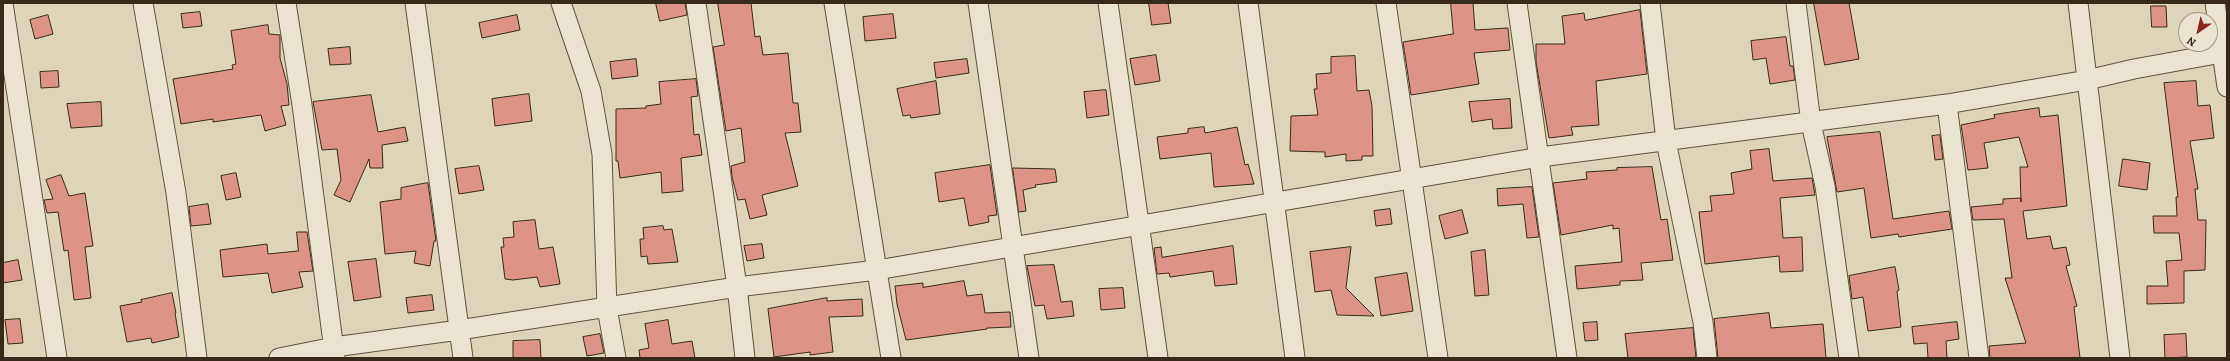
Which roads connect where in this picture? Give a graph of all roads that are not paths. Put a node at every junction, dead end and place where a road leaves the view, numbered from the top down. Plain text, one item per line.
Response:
1 (3, 3) edge
2 (143, 3) edge
3 (286, 3) edge
4 (415, 3) edge
5 (561, 3) edge
6 (696, 3) edge
7 (834, 3) edge
8 (978, 3) edge
9 (1108, 3) edge
10 (1248, 3) edge
11 (1386, 3) edge
12 (1517, 3) edge
13 (1650, 3) edge
14 (1796, 3) edge
15 (2078, 3) edge
16 (2215, 3) edge
17 (2225, 52) edge
18 (2087, 80) junction
19 (2227, 87) edge
20 (1947, 104) junction
21 (1811, 122) junction
22 (1666, 141) junction
23 (1540, 157) junction
24 (1412, 178) junction
25 (1275, 204) junction
26 (1140, 226) junction
27 (1013, 246) junction
28 (877, 270) junction
29 (737, 287) junction
30 (607, 308) junction
31 (459, 330) junction
32 (335, 353) edge
33 (57, 358) edge
34 (197, 358) edge
35 (278, 358) edge
36 (463, 358) edge
37 (616, 358) edge
38 (744, 358) edge
39 (891, 358) edge
40 (1030, 358) edge
41 (1158, 358) edge
42 (1295, 358) edge
43 (1438, 358) edge
44 (1567, 358) edge
45 (1708, 358) edge
46 (1849, 358) edge
47 (1979, 358) edge
48 (2120, 358) edge

1 - 33 street
2 - 34 street
3 - 32 street
4 - 31 street
5 - 30 street
6 - 29 street
7 - 28 street
8 - 27 street
9 - 26 street
10 - 25 street
11 - 24 street
12 - 23 street
13 - 22 street
14 - 21 street
15 - 18 street
16 - 17 street
17 - 18 street
17 - 19 street
18 - 20 street
18 - 48 street
20 - 21 street
20 - 47 street
21 - 22 street
21 - 46 street
22 - 23 street
22 - 45 street
23 - 24 street
23 - 44 street
24 - 25 street
24 - 43 street
25 - 26 street
25 - 42 street
26 - 27 street
26 - 41 street
27 - 28 street
27 - 40 street
28 - 29 street
28 - 39 street
29 - 30 street
29 - 38 street
30 - 31 street
30 - 37 street
31 - 32 street
31 - 36 street
32 - 35 street

